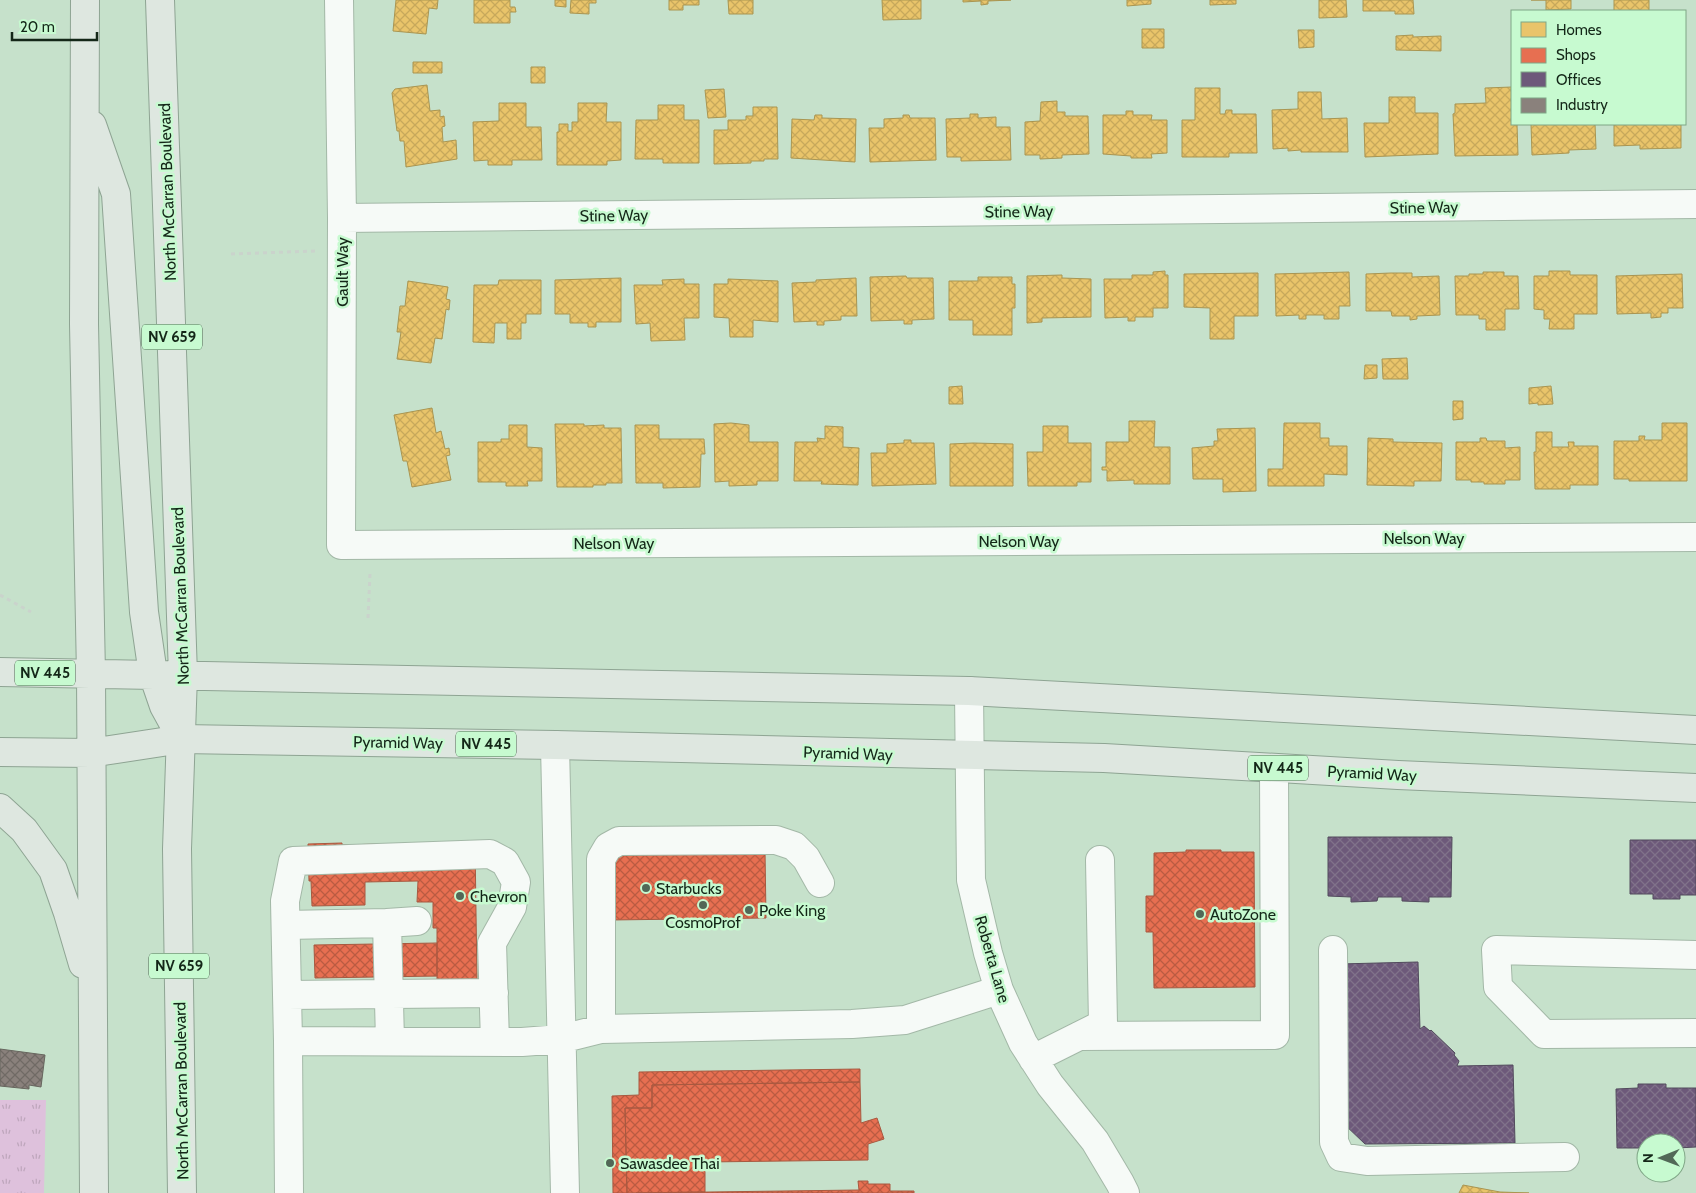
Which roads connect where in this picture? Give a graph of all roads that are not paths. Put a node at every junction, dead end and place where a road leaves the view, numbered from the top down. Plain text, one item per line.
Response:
1 (85, 0) edge
2 (160, 0) edge
3 (339, 0) edge
4 (85, 107) junction
5 (1696, 204) edge
6 (342, 218) junction
7 (1696, 536) edge
8 (341, 544) joint
9 (0, 672) edge
10 (91, 674) junction
11 (153, 674) junction
12 (183, 675) junction
13 (969, 691) junction
14 (1696, 730) edge
15 (182, 739) junction
16 (555, 745) junction
17 (0, 752) edge
18 (90, 754) junction
19 (969, 756) junction
20 (1274, 768) junction
21 (1696, 788) edge
22 (0, 808) edge
23 (1100, 860) dead end
24 (820, 882) dead end
25 (417, 922) dead end
26 (388, 923) junction
27 (286, 924) junction
28 (1332, 950) dead end
29 (1696, 955) edge
30 (999, 990) junction
31 (494, 994) junction
32 (287, 995) junction
33 (389, 995) junction
34 (92, 997) junction
35 (601, 1029) junction
36 (1696, 1034) edge
37 (1079, 1036) junction
38 (561, 1039) junction
39 (288, 1041) junction
40 (390, 1041) junction
41 (495, 1042) junction
42 (1033, 1059) junction
43 (1565, 1156) dead end
44 (94, 1193) edge
45 (182, 1193) edge
46 (289, 1193) edge
47 (566, 1193) edge
48 (1124, 1193) edge

1 - 4 main road
2 - 12 main road, North McCarran Boulevard / NV 659
3 - 6 street, Gault Way
4 - 10 main road
4 - 11 main road
5 - 6 street, Stine Way
6 - 8 street, Gault Way
7 - 8 street, Nelson Way
9 - 10 main road, NV 445
10 - 11 main road, NV 445
10 - 18 main road
11 - 12 main road, NV 445
11 - 15 main road
12 - 13 main road, NV 445
12 - 15 main road, North McCarran Boulevard / NV 659
13 - 14 main road, NV 445
13 - 19 street, Roberta Lane
15 - 16 main road, Pyramid Way / NV 445
15 - 18 main road, Pyramid Way / NV 445
15 - 45 main road, North McCarran Boulevard / NV 659
16 - 19 main road, Pyramid Way / NV 445
16 - 38 street
17 - 18 main road, Pyramid Way / NV 445
18 - 34 main road
19 - 20 main road, Pyramid Way / NV 445
19 - 30 street, Roberta Lane
20 - 21 main road, Pyramid Way / NV 445
20 - 37 street
22 - 34 main road
23 - 37 street
24 - 35 street
25 - 26 street
26 - 27 street
26 - 33 street
27 - 31 street
27 - 32 street
28 - 43 street
29 - 36 street
30 - 35 street
30 - 42 street, Roberta Lane
31 - 33 street
31 - 41 street
32 - 33 street
32 - 39 street
33 - 40 street
34 - 44 main road
35 - 38 street
37 - 42 street
38 - 41 street
38 - 47 street
39 - 40 street
39 - 46 street
40 - 41 street
42 - 48 street, Roberta Lane

